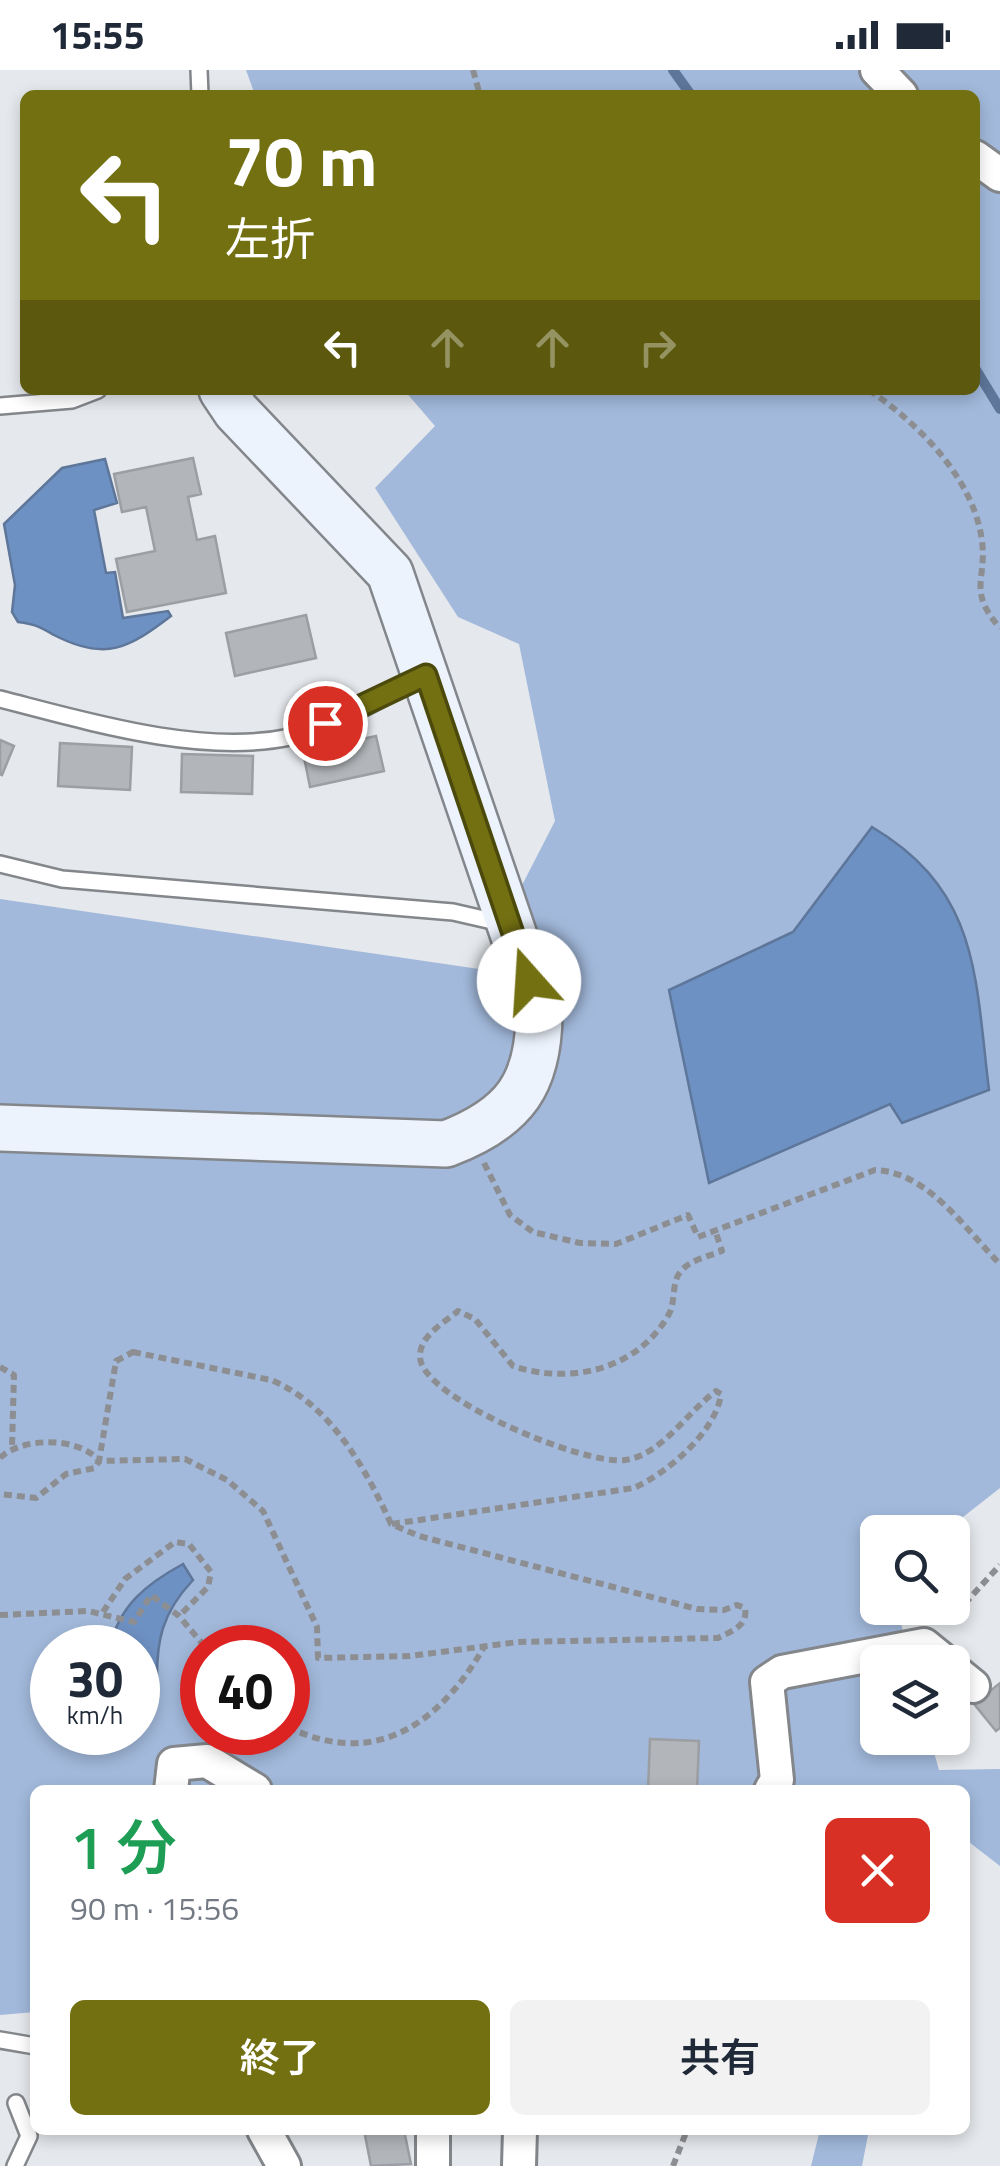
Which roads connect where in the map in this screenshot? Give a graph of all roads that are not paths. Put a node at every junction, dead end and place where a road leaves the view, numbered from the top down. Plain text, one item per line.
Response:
1 (877, 70) edge
2 (896, 90) edge
3 (85, 395) edge
4 (225, 395) edge
5 (0, 406) edge
6 (426, 675) junction
7 (0, 699) edge
8 (0, 864) edge
9 (510, 926) junction
10 (0, 1128) edge
11 (860, 1663) edge
12 (171, 1785) edge
13 (246, 1785) edge
14 (774, 1785) edge
15 (0, 2040) edge
16 (30, 2045) edge
17 (16, 2103) dead end
18 (267, 2135) edge
19 (432, 2135) edge
20 (520, 2135) edge
21 (15, 2166) edge
22 (284, 2166) edge
23 (433, 2166) edge
24 (520, 2166) edge

1 - 2 street
3 - 5 lane
4 - 6 street
6 - 7 lane
6 - 9 street
8 - 9 lane
9 - 10 street
11 - 14 street
12 - 13 street
15 - 16 lane
17 - 21 lane
18 - 22 street
19 - 23 street
20 - 24 street

